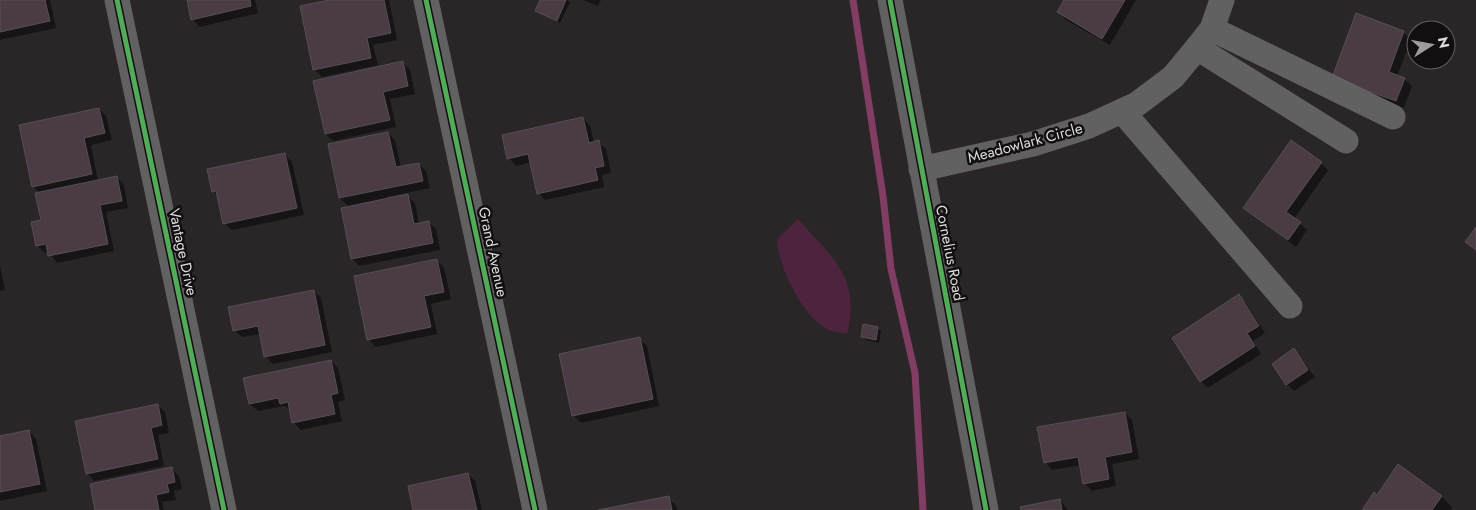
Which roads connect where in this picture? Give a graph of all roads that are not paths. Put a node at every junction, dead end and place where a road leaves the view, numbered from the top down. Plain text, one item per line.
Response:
1 (117, 0) edge
2 (426, 0) edge
3 (890, 0) edge
4 (1222, 0) edge
5 (1205, 39) junction
6 (1122, 111) junction
7 (1393, 116) dead end
8 (1346, 141) dead end
9 (921, 169) junction
10 (1290, 306) dead end
11 (224, 510) edge
12 (535, 510) edge
13 (986, 510) edge

1 - 11 street, Vantage Drive
2 - 12 street, Grand Avenue
3 - 9 street, Cornelius Road
4 - 5 street, Meadowlark Circle
5 - 6 street, Meadowlark Circle
5 - 7 street
5 - 8 street
6 - 9 street, Meadowlark Circle
6 - 10 street
9 - 13 street, Cornelius Road

